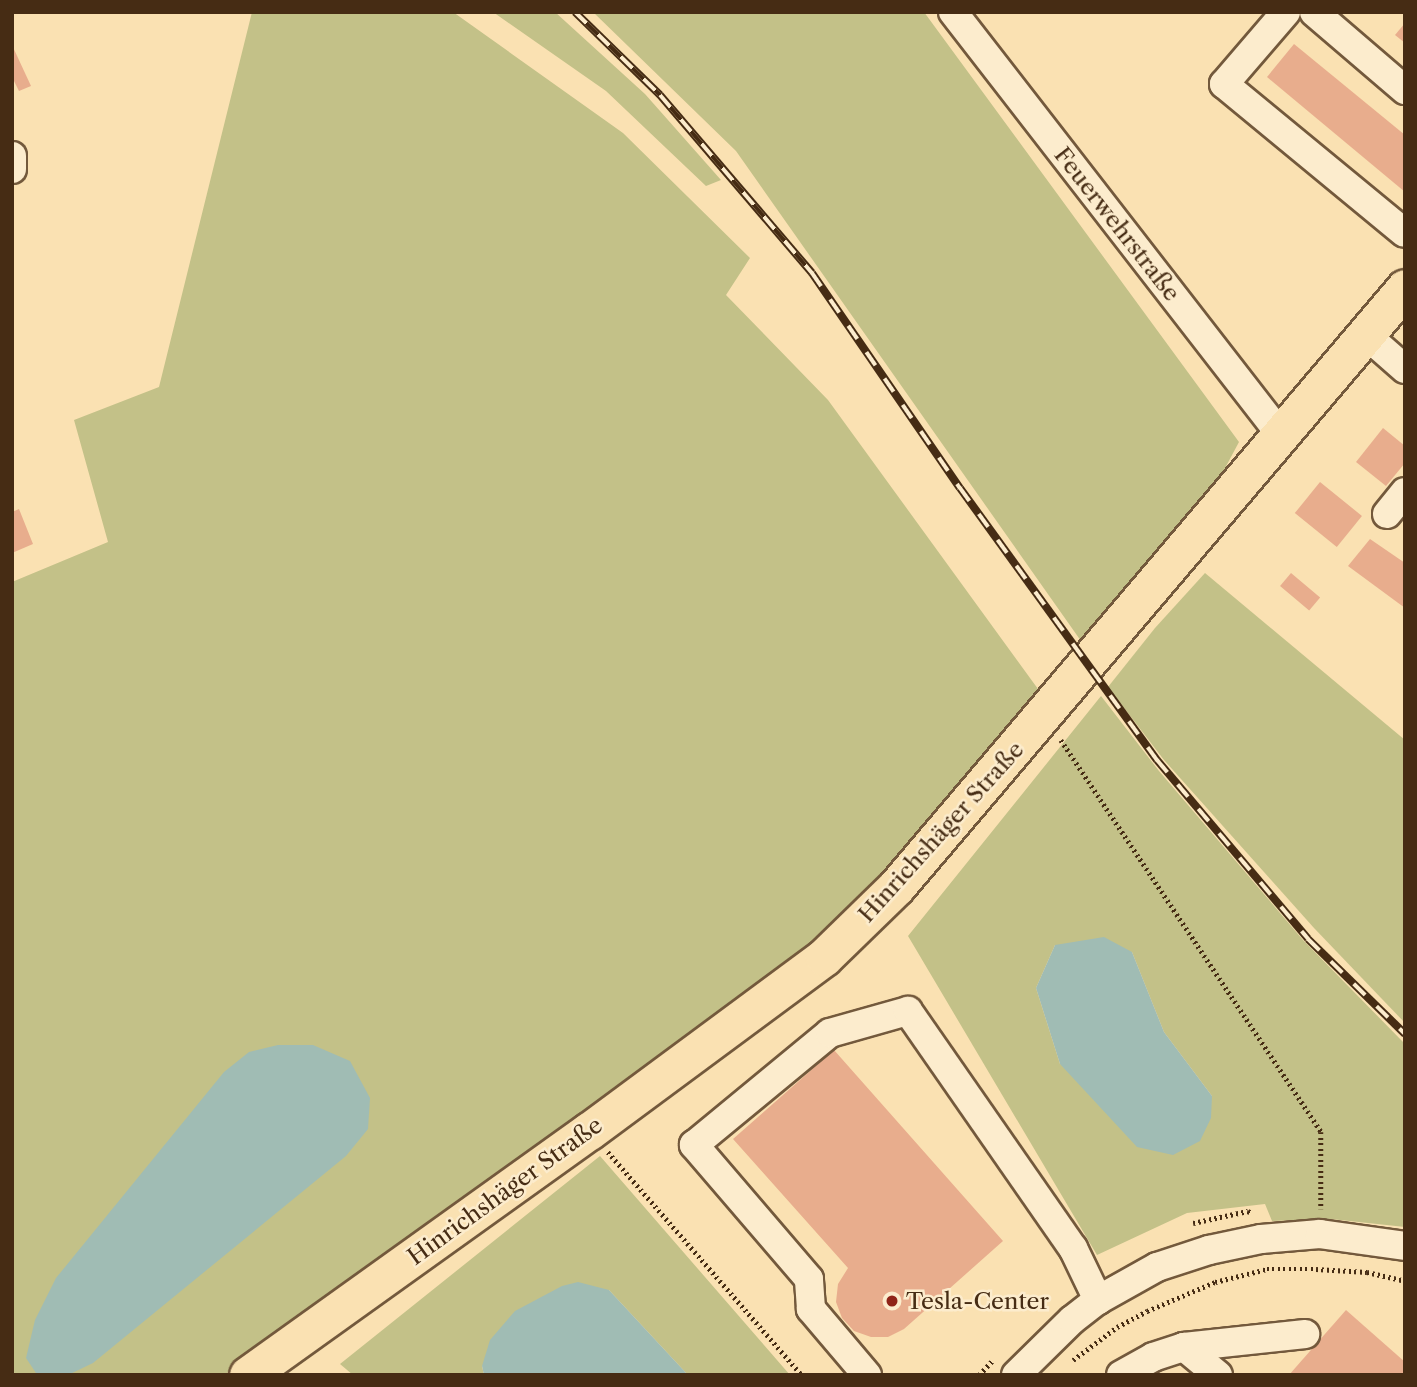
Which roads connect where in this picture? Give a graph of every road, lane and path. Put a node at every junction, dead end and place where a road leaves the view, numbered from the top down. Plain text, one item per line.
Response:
1 (953, 12) edge
2 (1286, 12) edge
3 (1314, 12) edge
4 (1405, 90) edge
5 (12, 156) edge
6 (12, 169) edge
7 (1405, 233) edge
8 (1405, 288) edge
9 (1365, 334) junction
10 (1405, 369) edge
11 (1281, 435) junction
12 (1405, 492) edge
13 (1387, 514) dead end
14 (1039, 722) junction
15 (589, 1130) junction
16 (1321, 1234) junction
17 (1405, 1247) edge
18 (1405, 1281) edge
19 (1098, 1300) junction
20 (1305, 1334) dead end
21 (1184, 1347) junction
22 (1070, 1363) dead end
23 (247, 1375) edge
24 (802, 1375) edge
25 (867, 1375) edge
26 (1016, 1375) edge
27 (1121, 1375) edge
28 (1218, 1375) edge

1 - 11 street, Feuerwehrstraße
2 - 7 street
3 - 4 street
5 - 6 street
8 - 9 main road, Hinrichshäger Straße
9 - 10 street
9 - 11 main road, Hinrichshäger Straße
11 - 14 main road, Hinrichshäger Straße
12 - 13 street
14 - 15 main road, Hinrichshäger Straße
14 - 16 path
15 - 23 main road, Hinrichshäger Straße
15 - 24 path
16 - 17 street
16 - 19 street
18 - 22 path
19 - 25 street
19 - 26 street
20 - 21 street
21 - 27 street
21 - 28 street

